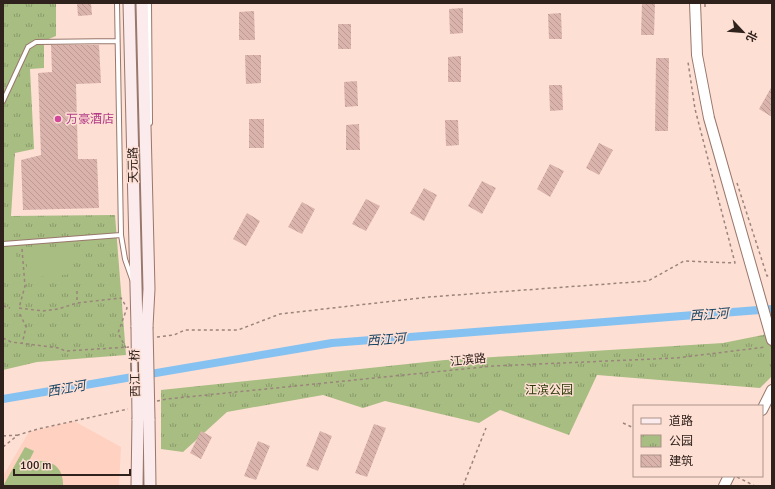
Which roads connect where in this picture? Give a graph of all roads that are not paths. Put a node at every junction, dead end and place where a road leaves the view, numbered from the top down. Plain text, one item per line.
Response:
1 (117, 3) edge
2 (129, 3) edge
3 (142, 3) edge
4 (149, 3) edge
5 (695, 3) edge
6 (117, 41) junction
7 (3, 101) edge
8 (121, 235) junction
9 (3, 244) edge
10 (135, 289) junction
11 (149, 289) junction
12 (142, 327) junction
13 (772, 340) edge
14 (772, 390) edge
15 (763, 408) edge
16 (728, 477) edge
17 (138, 486) edge
18 (152, 486) edge
19 (724, 486) edge

1 - 6 lane
2 - 10 main road, 天元路
3 - 11 main road, 天元路
4 - 11 lane
5 - 13 street
6 - 7 lane
6 - 8 lane
8 - 9 lane
8 - 10 lane
10 - 12 main road, 天元路
11 - 12 main road, 天元路
12 - 17 main road, 西江二桥, bridge
12 - 18 main road, 西江二桥, bridge
14 - 15 street
16 - 19 street

